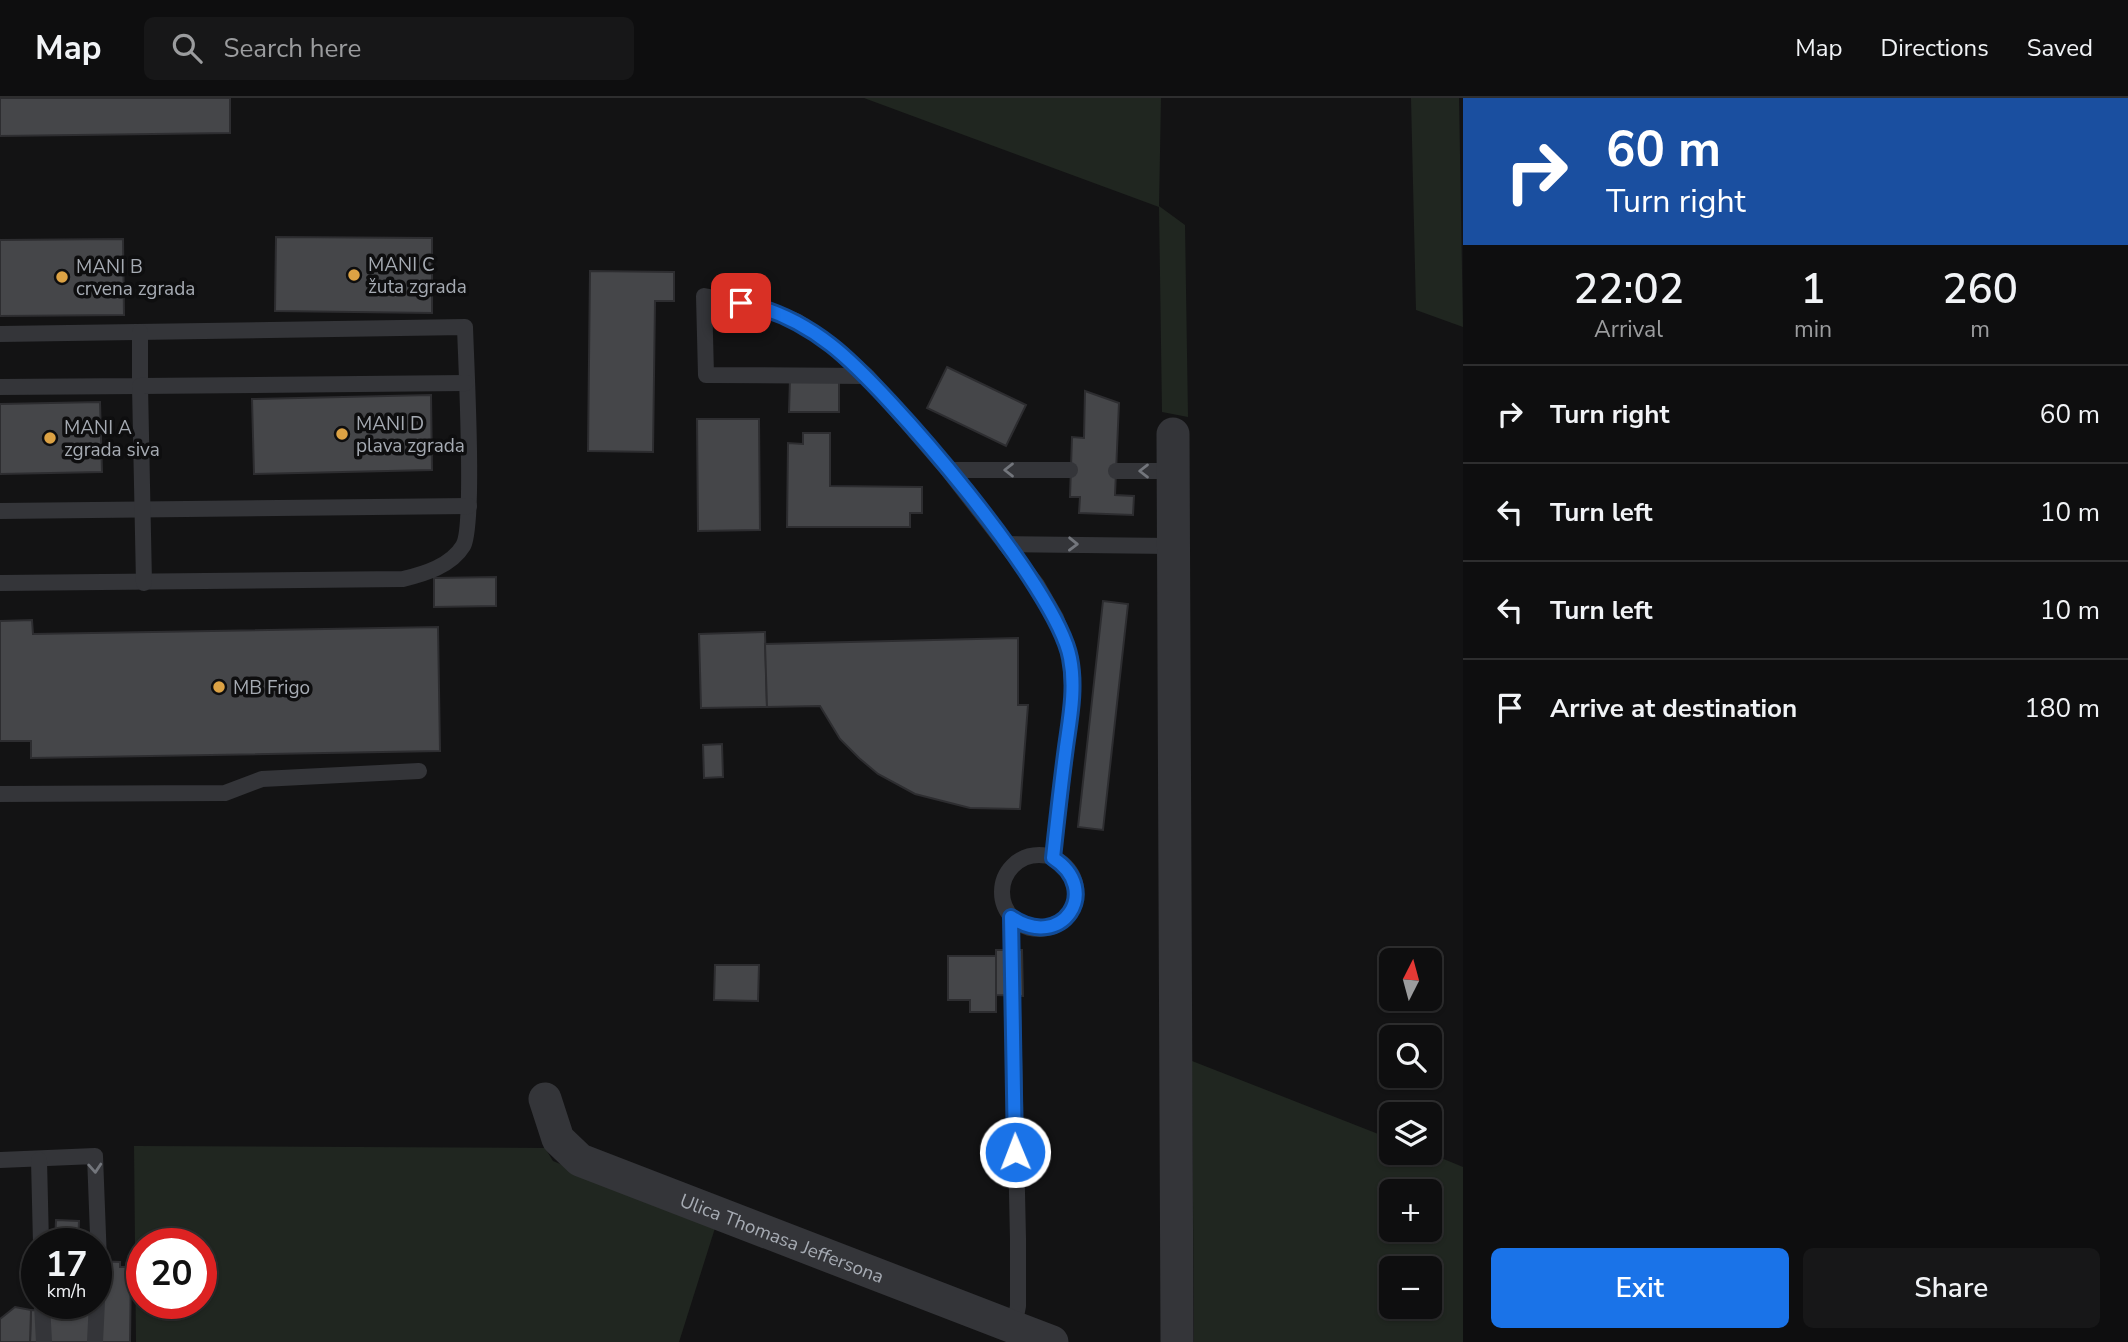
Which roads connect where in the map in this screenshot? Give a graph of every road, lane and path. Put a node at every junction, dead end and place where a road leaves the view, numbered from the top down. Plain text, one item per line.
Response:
1 (140, 332) junction
2 (0, 334) edge
3 (867, 376) junction
4 (466, 383) junction
5 (140, 386) junction
6 (0, 387) edge
7 (1173, 434) dead end
8 (948, 470) junction
9 (1070, 470) dead end
10 (1116, 471) dead end
11 (1172, 471) junction
12 (469, 506) junction
13 (144, 509) junction
14 (0, 511) edge
15 (1005, 544) junction
16 (1171, 545) junction
17 (0, 583) edge
18 (144, 583) junction
19 (419, 771) dead end
20 (0, 794) edge
21 (1053, 858) junction
22 (1011, 917) junction
23 (545, 1099) dead end
24 (0, 1160) edge
25 (39, 1160) junction
26 (41, 1228) edge
27 (43, 1319) edge
28 (1014, 1327) junction
29 (44, 1342) edge
30 (95, 1342) edge
31 (1052, 1342) edge
32 (1177, 1342) edge

1 - 2 lane
1 - 4 lane
1 - 5 lane
3 - 3 lane
3 - 8 lane
4 - 5 lane
4 - 12 lane
5 - 6 lane
5 - 13 lane
7 - 11 street
9 -> 8 lane
8 - 15 lane
11 -> 10 lane
11 - 16 street
12 - 13 lane
12 - 18 lane
13 - 14 lane
13 - 18 lane
15 -> 16 lane
15 - 21 lane
16 - 32 street
17 - 18 lane
19 - 20 lane
21 - 22 lane
21 - 22 lane
22 - 28 lane
23 - 28 street, Ulica Thomasa Jeffersona
24 - 25 lane
25 - 26 lane
25 -> 30 lane
27 - 29 lane
28 - 31 street, Ulica Thomasa Jeffersona

